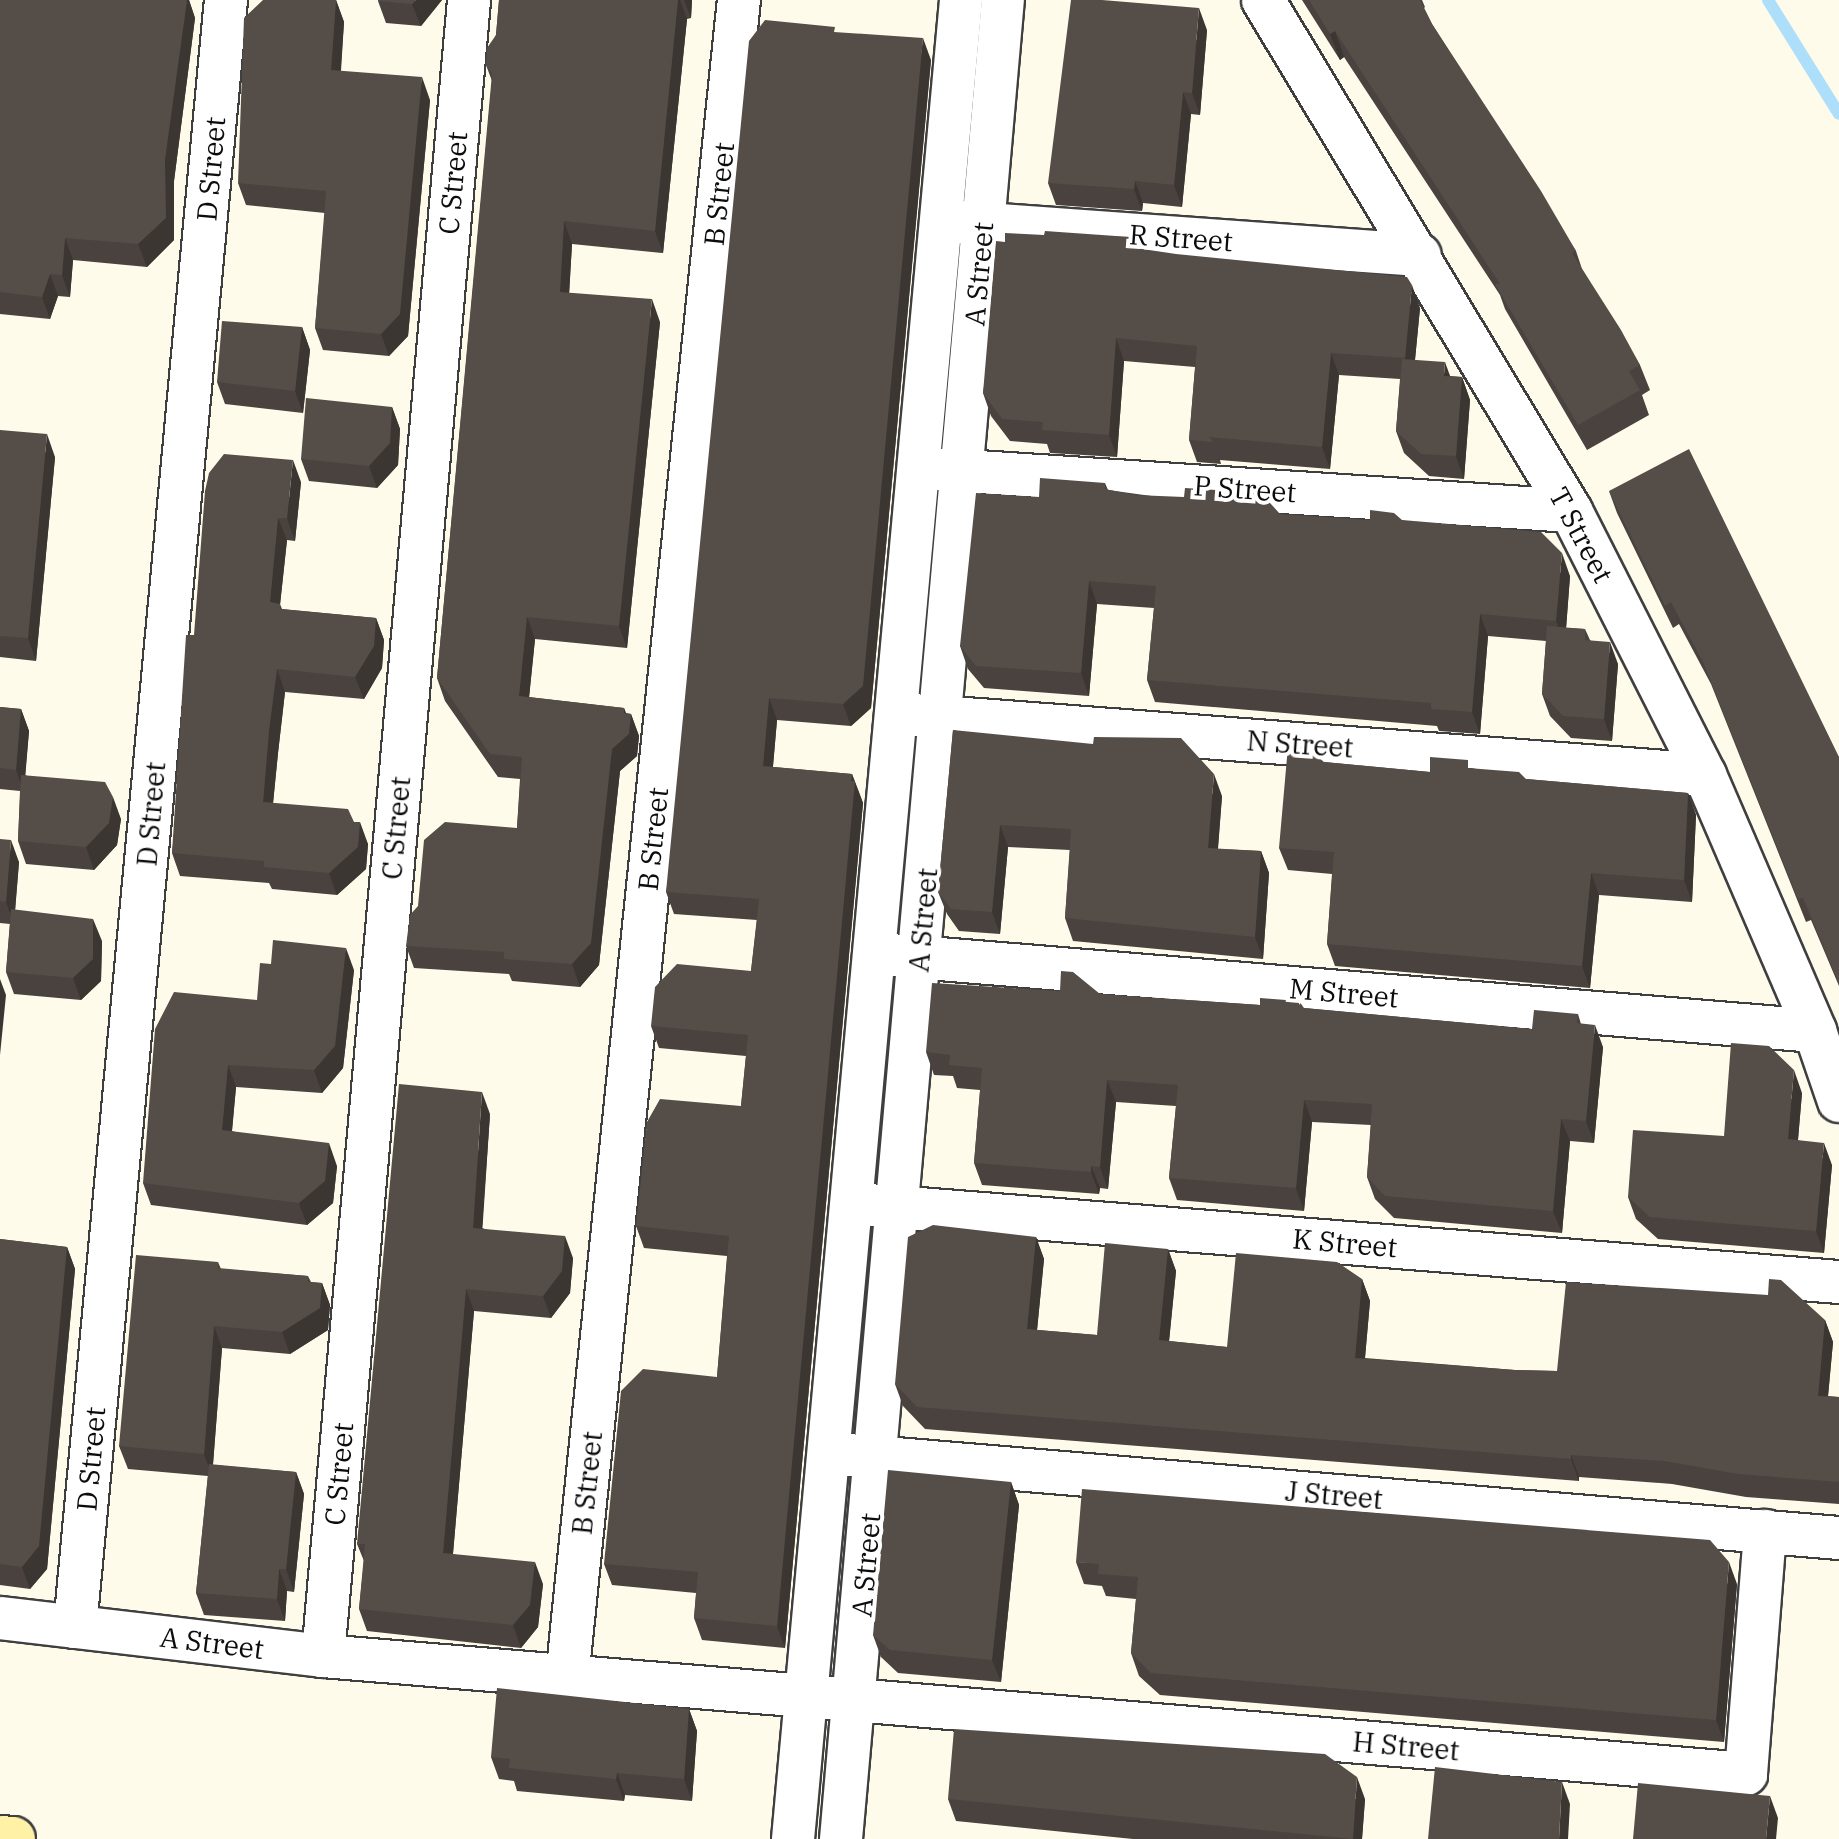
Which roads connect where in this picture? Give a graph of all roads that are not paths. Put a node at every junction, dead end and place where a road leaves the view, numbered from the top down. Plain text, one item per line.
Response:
1 (226, 0) edge
2 (469, 0) edge
3 (739, 0) edge
4 (961, 0) edge
5 (1003, 0) edge
6 (1263, 0) edge
7 (941, 221) junction
8 (984, 224) junction
9 (1420, 255) junction
10 (919, 469) junction
11 (962, 470) junction
12 (1571, 511) junction
13 (896, 713) junction
14 (941, 717) junction
15 (1705, 775) junction
16 (874, 954) junction
17 (920, 958) junction
18 (1815, 1031) junction
19 (1839, 1101) edge
20 (852, 1204) junction
21 (898, 1208) junction
22 (1839, 1282) edge
23 (829, 1453) junction
24 (876, 1457) junction
25 (1765, 1531) junction
26 (1839, 1538) edge
27 (0, 1618) edge
28 (75, 1627) junction
29 (323, 1656) junction
30 (567, 1678) junction
31 (828, 1699) junction
32 (0, 1838) edge
33 (13, 1839) edge
34 (793, 1839) edge
35 (841, 1839) edge

1 - 28 street, D Street
2 - 29 street, C Street
3 - 30 street, B Street
4 - 7 street, A Street
5 - 8 street, A Street
6 - 9 street, T Street
7 - 8 street, R Street
7 - 10 street, A Street
8 - 9 street, R Street
8 - 11 street, A Street
9 - 12 street, T Street
10 - 11 street, P Street
10 - 13 street, A Street
11 - 12 street, P Street
11 - 14 street, A Street
12 - 15 street, T Street
13 - 14 street, N Street
13 - 16 street, A Street
14 - 15 street, N Street
14 - 17 street, A Street
15 - 18 street, T Street
16 - 17 street, M Street
16 - 20 street, A Street
17 - 18 street, M Street
17 - 21 street, A Street
18 - 19 street, T Street
20 - 21 street, K Street
20 - 23 street, A Street
21 - 22 street, K Street
21 - 24 street, A Street
23 - 24 street, J Street
23 - 31 street, A Street
24 - 25 street, J Street
24 - 31 street, A Street
25 - 26 street, J Street
25 - 31 street, H Street
27 - 28 street, A Street
28 - 29 street, A Street
29 - 30 street, A Street
30 - 31 street, A Street
31 - 34 street, A Street
31 - 35 street, A Street
32 - 33 main road

